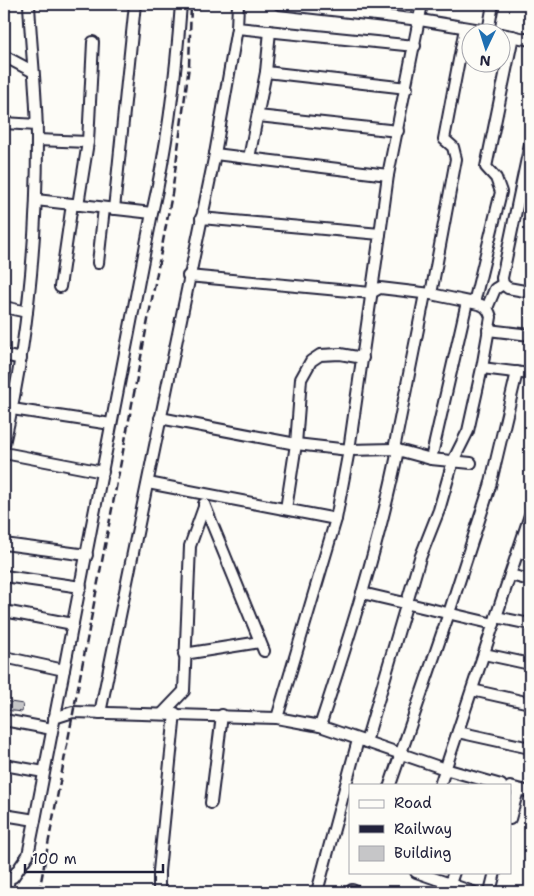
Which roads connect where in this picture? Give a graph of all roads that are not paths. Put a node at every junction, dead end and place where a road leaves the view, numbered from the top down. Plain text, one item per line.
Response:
1 (29, 4) edge
2 (135, 4) edge
3 (182, 4) edge
4 (238, 4) edge
5 (279, 4) edge
6 (422, 4) edge
7 (493, 4) edge
8 (420, 20) junction
9 (492, 22) edge
10 (462, 27) edge
11 (237, 28) junction
12 (270, 31) junction
13 (512, 36) edge
14 (530, 40) edge
15 (93, 42) dead end
16 (462, 44) edge
17 (415, 46) junction
18 (4, 56) edge
19 (32, 70) junction
20 (266, 72) junction
21 (505, 72) edge
22 (407, 88) junction
23 (258, 116) junction
24 (4, 123) edge
25 (36, 125) junction
26 (398, 131) junction
27 (37, 140) junction
28 (88, 142) junction
29 (530, 144) edge
30 (215, 154) junction
31 (249, 158) junction
32 (388, 175) junction
33 (530, 176) edge
34 (523, 186) junction
35 (526, 198) edge
36 (36, 200) junction
37 (75, 204) junction
38 (109, 208) junction
39 (152, 213) junction
40 (201, 218) junction
41 (380, 234) junction
42 (98, 263) dead end
43 (188, 276) junction
44 (503, 284) junction
45 (60, 287) dead end
46 (530, 292) edge
47 (371, 293) junction
48 (428, 294) junction
49 (471, 302) junction
50 (4, 307) edge
51 (487, 308) junction
52 (27, 312) junction
53 (488, 330) junction
54 (530, 335) edge
55 (4, 355) edge
56 (363, 358) junction
57 (21, 359) junction
58 (482, 368) junction
59 (517, 372) junction
60 (530, 374) edge
61 (12, 409) junction
62 (160, 418) junction
63 (111, 424) junction
64 (4, 444) edge
65 (296, 444) junction
66 (396, 449) junction
67 (349, 450) junction
68 (4, 453) edge
69 (431, 458) junction
70 (453, 461) junction
71 (471, 463) dead end
72 (102, 472) junction
73 (148, 483) junction
74 (206, 493) junction
75 (204, 507) junction
76 (286, 510) junction
77 (530, 515) edge
78 (336, 519) junction
79 (4, 544) edge
80 (518, 552) junction
81 (530, 554) edge
82 (87, 555) junction
83 (510, 575) junction
84 (4, 576) edge
85 (530, 580) edge
86 (80, 587) junction
87 (362, 592) junction
88 (406, 604) junction
89 (4, 611) edge
90 (449, 613) junction
91 (495, 620) junction
92 (73, 624) junction
93 (530, 624) edge
94 (184, 654) junction
95 (484, 654) junction
96 (4, 657) edge
97 (530, 664) edge
98 (64, 670) junction
99 (472, 690) junction
100 (530, 703) edge
101 (100, 713) junction
102 (163, 713) junction
103 (175, 714) junction
104 (222, 715) junction
105 (54, 718) junction
106 (277, 718) junction
107 (4, 720) edge
108 (320, 726) junction
109 (52, 729) junction
110 (458, 732) junction
111 (362, 741) junction
112 (530, 748) edge
113 (400, 754) junction
114 (4, 765) edge
115 (446, 769) junction
116 (44, 772) junction
117 (482, 782) edge
118 (349, 784) edge
119 (390, 784) edge
120 (440, 784) edge
121 (495, 784) edge
122 (349, 785) edge
123 (514, 788) edge
124 (530, 792) edge
125 (211, 803) dead end
126 (512, 804) edge
127 (4, 815) edge
128 (35, 820) junction
129 (420, 874) edge
130 (453, 874) edge
131 (495, 874) edge
132 (6, 878) edge
133 (449, 888) edge
134 (7, 892) edge
135 (162, 892) edge
136 (317, 892) edge
137 (473, 892) edge
138 (490, 892) edge

1 - 19 street
2 - 38 street
3 - 39 street
4 - 11 street
5 - 8 street
6 - 8 street
7 - 9 street
8 - 10 street
8 - 17 street
11 - 12 street
11 - 30 street
12 - 17 street
12 - 20 street
13 - 14 street
15 - 28 street
16 - 48 street
17 - 22 street
18 - 19 street
19 - 25 street
20 - 22 street
20 - 23 street
21 - 49 street
22 - 26 street
23 - 26 street
23 - 31 street
24 - 25 street
25 - 27 street
26 - 32 street
27 - 28 street
27 - 36 street
28 - 37 street
29 - 34 street
30 - 31 street
30 - 40 street
31 - 32 street
32 - 41 street
33 - 34 street
34 - 35 street
35 - 44 street
36 - 37 street
36 - 52 street
37 - 38 street
37 - 45 street
38 - 39 street
38 - 42 street
39 - 63 street
40 - 41 street
40 - 43 street
41 - 47 street
43 - 47 street
43 - 62 street
44 - 46 street
44 - 51 street
47 - 48 street
47 - 56 street
48 - 49 street
48 - 66 street
49 - 51 street
49 - 69 street
50 - 52 street
51 - 53 street
52 - 57 street
53 - 54 street
53 - 58 street
55 - 57 street
56 - 65 street
56 - 67 street
57 - 61 street
58 - 59 street
58 - 70 street
59 - 60 street
59 - 90 street
61 - 63 street
61 - 64 street
62 - 65 street
62 - 73 street
63 - 72 street
65 - 67 street
65 - 76 street
66 - 67 street
66 - 69 street
66 - 87 street
67 - 78 street
68 - 72 street
69 - 70 street
70 - 71 street
70 - 88 street
72 - 82 street
73 - 74 street
73 - 101 street
74 - 75 street
74 - 76 street
75 - 94 street
75 - 94 street
76 - 78 street
77 - 80 street
78 - 106 street
79 - 82 street
80 - 81 street
80 - 83 street
82 - 86 street
83 - 85 street
83 - 91 street
84 - 86 street
86 - 92 street
87 - 88 street
87 - 108 street
88 - 90 street
88 - 111 street
89 - 92 street
90 - 91 street
90 - 113 street
91 - 93 street
91 - 95 street
92 - 98 street
94 - 102 street
95 - 97 street
95 - 99 street
96 - 98 street
98 - 105 street
99 - 100 street
99 - 110 street
101 - 102 street
101 - 105 street
102 - 103 street
103 - 104 street
103 - 135 street
104 - 106 street
104 - 125 street
105 - 109 street
106 - 108 street
107 - 109 street
108 - 111 street
109 - 116 street
110 - 112 street
110 - 115 street
111 - 113 street
111 - 118 street
113 - 115 street
113 - 119 street
114 - 116 street
115 - 117 street
115 - 120 street
116 - 128 street
117 - 121 street
122 - 136 street
123 - 124 street
123 - 126 street
127 - 128 street
128 - 132 street
129 - 133 street
130 - 133 street
131 - 138 street
132 - 134 street
133 - 137 street

